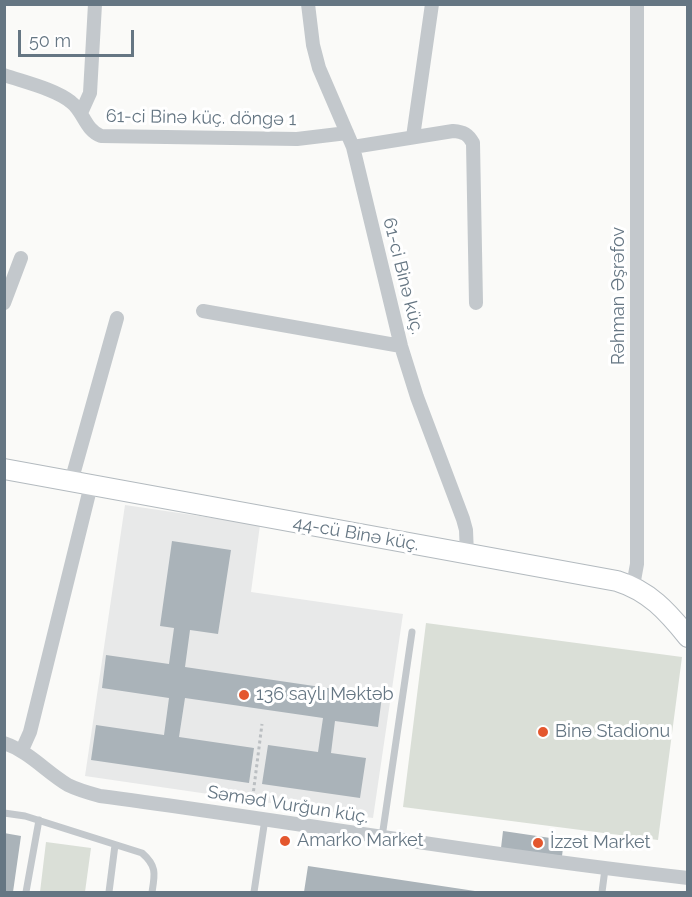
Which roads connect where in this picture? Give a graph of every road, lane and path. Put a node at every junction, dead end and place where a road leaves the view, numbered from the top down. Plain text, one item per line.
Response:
1 (95, 4) edge
2 (308, 4) edge
3 (432, 4) edge
4 (638, 4) edge
5 (4, 75) edge
6 (81, 113) junction
7 (347, 133) junction
8 (413, 137) junction
9 (353, 147) junction
10 (21, 258) dead end
11 (4, 303) edge
12 (476, 303) dead end
13 (203, 311) dead end
14 (117, 318) dead end
15 (401, 346) junction
16 (4, 469) edge
17 (71, 482) junction
18 (91, 485) junction
19 (466, 555) junction
20 (633, 586) junction
21 (412, 632) dead end
22 (687, 637) edge
23 (262, 724) dead end
24 (4, 744) edge
25 (22, 750) junction
26 (4, 813) edge
27 (250, 817) junction
28 (265, 819) junction
29 (39, 820) junction
30 (382, 837) junction
31 (115, 845) junction
32 (605, 868) junction
33 (687, 878) edge
34 (26, 892) edge
35 (109, 892) edge
36 (152, 892) edge
37 (254, 892) edge
38 (602, 892) edge

1 - 6 street
2 - 7 street, 61-ci Binə küç.
3 - 8 street
4 - 20 street, Rəhman Əşrəfov
5 - 6 street, 61-ci Binə küç. döngə 1
6 - 7 street, 61-ci Binə küç. döngə 1
7 - 9 street, 61-ci Binə küç.
8 - 9 street
8 - 12 street
9 - 15 street, 61-ci Binə küç.
10 - 11 street
13 - 15 street
14 - 17 street
15 - 19 street, 61-ci Binə küç.
16 - 17 street, 44-cü Binə küç.
17 - 18 street, 44-cü Binə küç.
18 - 19 street, 44-cü Binə küç.
18 - 25 street
19 - 20 street, 44-cü Binə küç.
20 - 22 street, 44-cü Binə küç.
21 - 30 lane
23 - 27 path
24 - 25 street, Səməd Vurğun küç.
25 - 27 street, Səməd Vurğun küç.
26 - 29 lane
27 - 28 street, Səməd Vurğun küç.
28 - 30 street, Səməd Vurğun küç.
28 - 37 lane
29 - 31 lane
29 - 34 lane
30 - 32 street, Səməd Vurğun küç.
31 - 35 lane
31 - 36 lane
32 - 33 street, Səməd Vurğun küç.
32 - 38 lane

